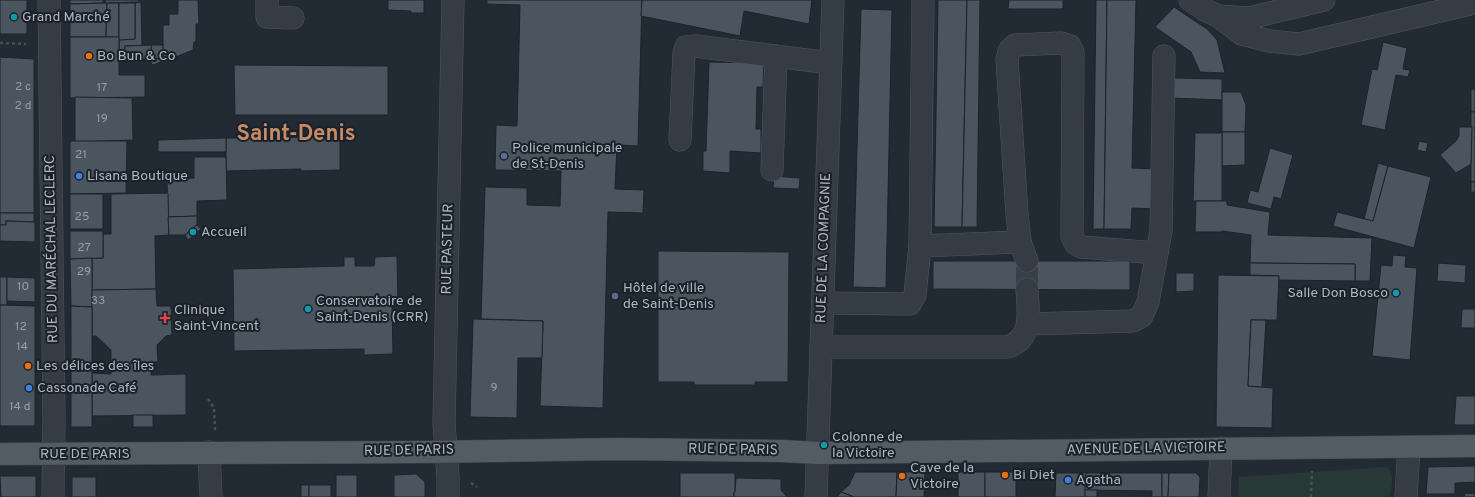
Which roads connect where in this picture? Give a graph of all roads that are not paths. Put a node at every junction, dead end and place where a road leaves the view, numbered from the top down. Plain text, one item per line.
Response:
1 (49, 0) edge
2 (267, 0) edge
3 (453, 0) edge
4 (833, 0) edge
5 (923, 0) edge
6 (1190, 0) edge
7 (1324, 0) edge
8 (1475, 3) edge
9 (1218, 16) junction
10 (293, 18) dead end
11 (776, 56) junction
12 (1164, 56) dead end
13 (830, 63) junction
14 (680, 140) dead end
15 (772, 170) dead end
16 (920, 246) junction
17 (1157, 253) junction
18 (1027, 289) tunnel mouth
19 (823, 303) junction
20 (1028, 324) junction
21 (821, 347) junction
22 (1475, 446) edge
23 (1410, 447) junction
24 (1221, 448) junction
25 (446, 451) junction
26 (209, 452) junction
27 (818, 453) junction
28 (0, 454) edge
29 (54, 454) junction
30 (53, 497) edge
31 (211, 497) edge
32 (448, 497) edge
33 (816, 497) edge
34 (1219, 497) edge
35 (1406, 497) edge

1 - 29 street, RUE DU MARÉCHAL LECLERC
2 - 10 street
3 - 25 street, RUE PASTEUR
4 - 13 street, RUE DE LA COMPAGNIE
5 - 16 street
6 - 9 street
7 - 9 street
8 - 9 street
11 - 13 street
11 - 14 street
11 - 15 street
12 - 17 street
13 - 19 street, RUE DE LA COMPAGNIE
16 - 17 street
16 - 19 street
17 - 20 street
18 - 20 street
19 - 21 street, RUE DE LA COMPAGNIE
20 - 21 street
21 - 27 street, RUE DE LA COMPAGNIE
22 - 23 main road, AVENUE DE LA VICTOIRE
23 - 24 main road, AVENUE DE LA VICTOIRE
23 - 35 street
24 - 27 main road, AVENUE DE LA VICTOIRE
24 - 34 street
25 - 26 main road, RUE DE PARIS
25 - 27 main road, RUE DE PARIS
25 - 32 street, RUE PASTEUR
26 - 29 main road, RUE DE PARIS
26 - 31 street
27 - 33 street, RUE DE LA COMPAGNIE
28 - 29 main road, RUE DE PARIS
29 - 30 street, RUE DU MARÉCHAL LECLERC

